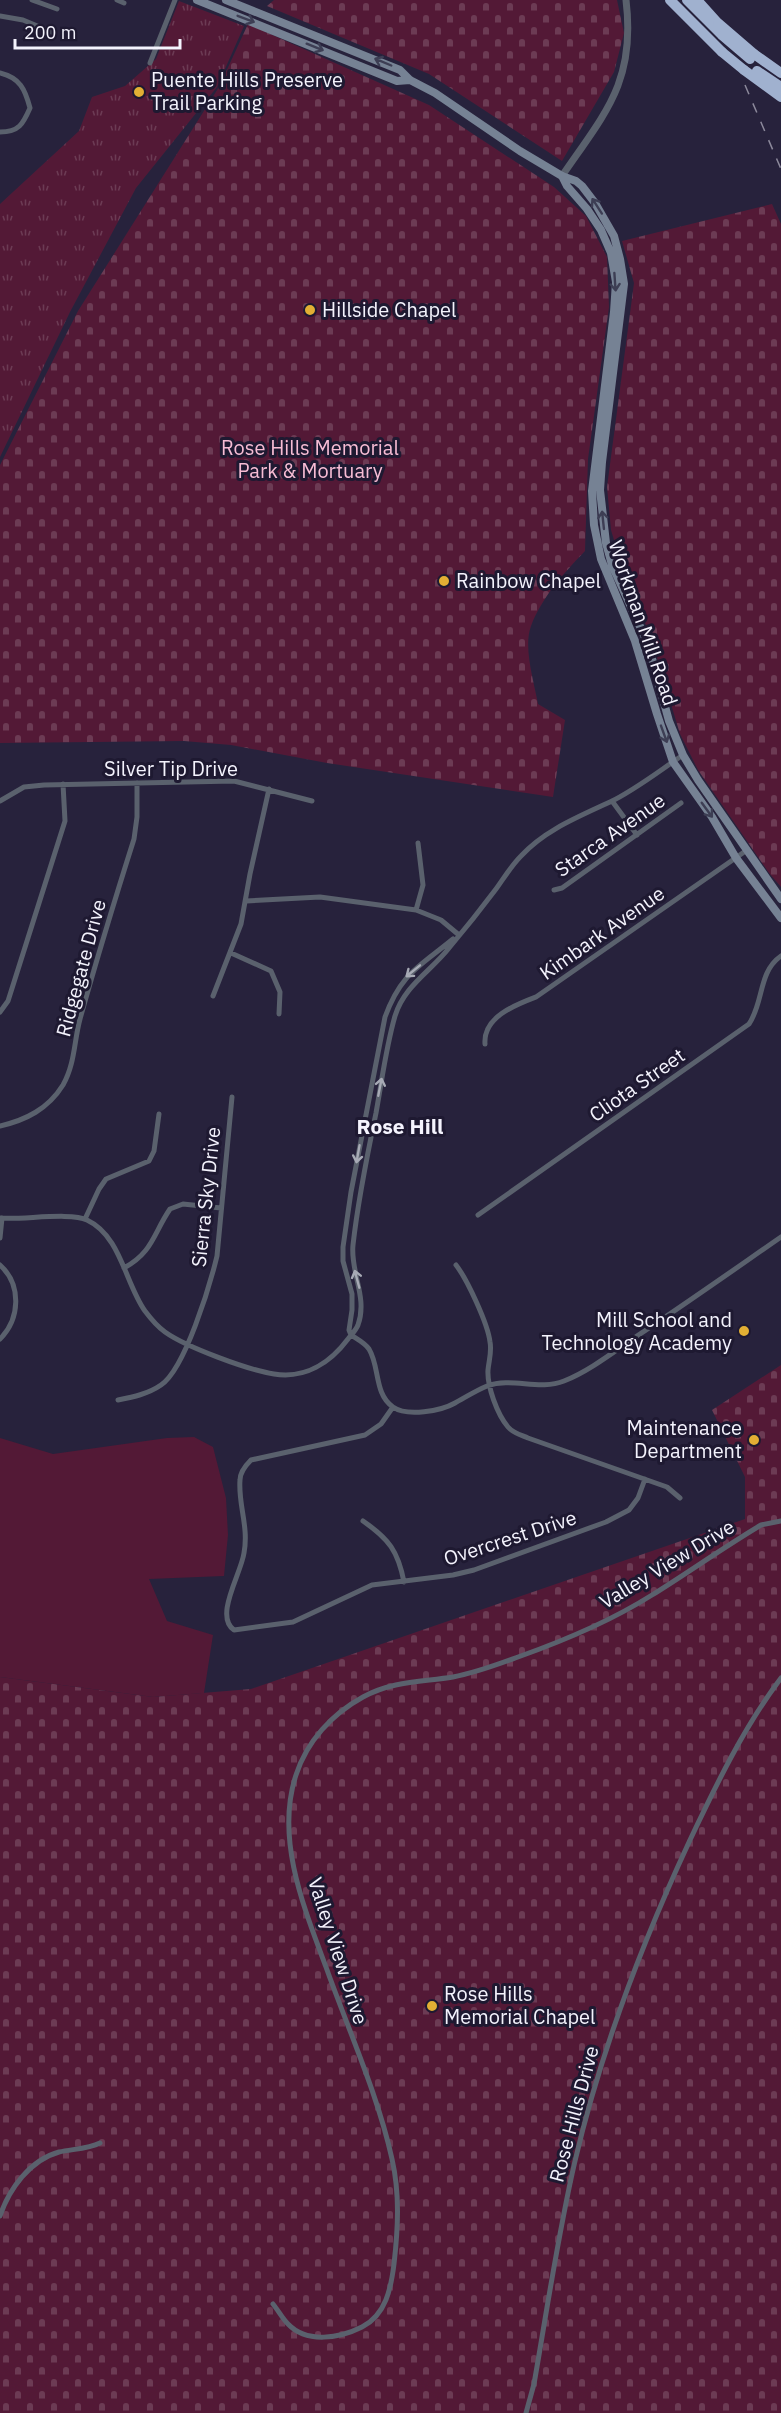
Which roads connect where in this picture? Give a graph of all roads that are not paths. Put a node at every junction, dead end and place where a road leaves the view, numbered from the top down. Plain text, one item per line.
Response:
1 (32, 0) edge
2 (117, 0) edge
3 (175, 0) edge
4 (197, 0) edge
5 (226, 0) edge
6 (626, 0) edge
7 (670, 0) edge
8 (679, 0) edge
9 (687, 0) edge
10 (697, 0) edge
11 (124, 3) dead end
12 (57, 9) dead end
13 (0, 16) edge
14 (54, 33) dead end
15 (723, 44) junction
16 (749, 62) junction
17 (150, 63) dead end
18 (0, 73) edge
19 (781, 73) edge
20 (410, 80) junction
21 (781, 81) edge
22 (781, 87) edge
23 (781, 97) edge
24 (0, 132) edge
25 (562, 177) junction
26 (683, 755) junction
27 (674, 762) junction
28 (137, 783) junction
29 (63, 784) junction
30 (269, 789) junction
31 (0, 801) edge
32 (312, 801) dead end
33 (612, 801) junction
34 (681, 803) dead end
35 (637, 835) junction
36 (418, 843) dead end
37 (747, 850) junction
38 (736, 858) junction
39 (554, 890) dead end
40 (781, 899) edge
41 (246, 901) junction
42 (416, 910) junction
43 (781, 918) edge
44 (459, 934) junction
45 (231, 953) junction
46 (781, 956) edge
47 (213, 996) dead end
48 (0, 1012) edge
49 (279, 1014) dead end
50 (484, 1044) dead end
51 (232, 1097) dead end
52 (159, 1114) dead end
53 (0, 1126) edge
54 (220, 1208) junction
55 (478, 1215) dead end
56 (1, 1218) edge
57 (85, 1219) junction
58 (781, 1237) edge
59 (0, 1238) edge
60 (0, 1265) edge
61 (456, 1265) dead end
62 (124, 1268) junction
63 (351, 1335) junction
64 (0, 1339) edge
65 (188, 1344) junction
66 (490, 1385) junction
67 (118, 1400) dead end
68 (393, 1407) junction
69 (645, 1479) junction
70 (680, 1498) dead end
71 (363, 1521) dead end
72 (781, 1521) edge
73 (404, 1582) junction
74 (781, 1678) edge
75 (100, 2143) dead end
76 (0, 2216) edge
77 (273, 2304) dead end
78 (526, 2413) edge

1 - 12 street
2 - 11 street
3 - 17 street
4 -> 20 main road, Workman Mill Road
20 -> 5 main road, Workman Mill Road
6 - 25 street
7 - 15 highway
8 - 15 highway
9 - 15 highway
10 - 16 highway, bridge
13 - 14 street
15 - 16 highway, bridge
15 - 16 highway, bridge
16 - 19 highway
16 - 21 highway
16 - 22 highway
16 - 23 highway
18 - 24 street
20 - 25 main road, Workman Mill Road
26 -> 25 main road, Workman Mill Road
25 -> 27 main road, Workman Mill Road
26 - 27 street
26 - 37 main road, Workman Mill Road
27 - 33 street
27 -> 38 main road, Workman Mill Road
28 - 29 street, Silver Tip Drive
28 - 30 street, Silver Tip Drive
28 - 53 street, Ridgegate Drive
29 - 31 street, Silver Tip Drive
29 - 48 street
30 - 32 street, Silver Tip Drive
30 - 41 street
33 - 35 street
33 - 44 street
34 - 35 street, Starca Avenue
35 - 39 street, Starca Avenue
36 - 42 street
37 - 38 street, Kimbark Avenue
37 - 40 main road, Workman Mill Road
38 - 43 main road, Workman Mill Road
38 - 50 street, Kimbark Avenue
41 - 42 street
41 - 45 street
42 - 44 street
63 -> 44 street
44 -> 63 street
45 - 47 street
45 - 49 street
46 - 55 street, Cliota Street
51 - 54 street, Sierra Sky Drive
52 - 57 street
54 - 62 street
54 - 65 street, Sierra Sky Drive
56 - 57 street
56 - 59 street
57 - 62 street
58 - 66 street
60 - 64 street
61 - 66 street
62 - 65 street
63 - 65 street
63 - 68 street
65 - 67 street, Sierra Sky Drive
66 - 68 street
66 - 69 street
68 - 73 street, Overcrest Drive
69 - 70 street
69 - 73 street, Overcrest Drive
71 - 73 street
72 - 77 street, Valley View Drive
74 - 78 street, Rose Hills Drive
75 - 76 street

